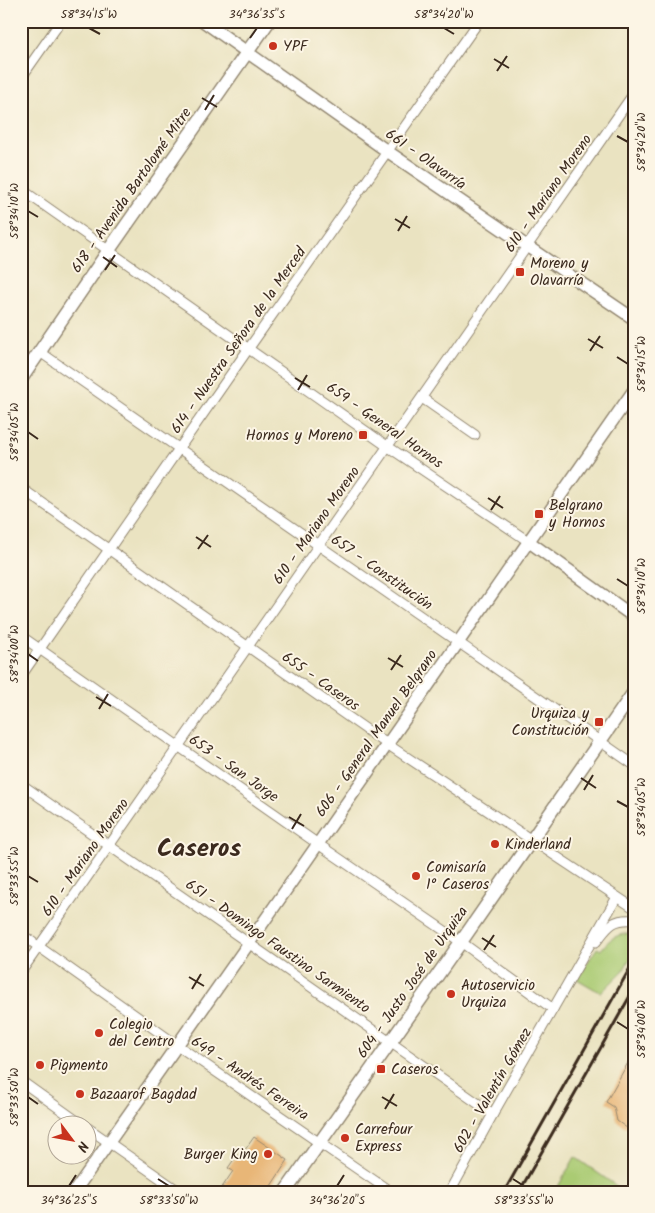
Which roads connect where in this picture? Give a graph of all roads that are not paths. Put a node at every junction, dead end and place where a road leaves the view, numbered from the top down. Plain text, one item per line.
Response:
1 (61, 21) edge
2 (204, 21) edge
3 (269, 21) edge
4 (479, 21) edge
5 (247, 52) junction
6 (21, 78) edge
7 (634, 93) edge
8 (387, 151) junction
9 (21, 189) edge
10 (528, 246) junction
11 (109, 250) junction
12 (634, 319) edge
13 (249, 348) junction
14 (40, 352) junction
15 (21, 379) edge
16 (634, 390) edge
17 (422, 398) junction
18 (475, 435) dead end
19 (388, 446) junction
20 (179, 450) junction
21 (21, 488) edge
22 (528, 541) junction
23 (319, 545) junction
24 (108, 550) junction
25 (634, 617) edge
26 (21, 636) edge
27 (459, 642) junction
28 (248, 646) junction
29 (40, 650) junction
30 (21, 676) edge
31 (634, 692) edge
32 (600, 741) junction
33 (387, 744) junction
34 (179, 746) junction
35 (634, 765) edge
36 (21, 784) edge
37 (531, 840) junction
38 (318, 844) junction
39 (110, 846) junction
40 (617, 897) junction
41 (634, 908) edge
42 (634, 920) edge
43 (21, 934) edge
44 (461, 942) junction
45 (249, 943) junction
46 (39, 946) junction
47 (577, 966) junction
48 (21, 972) edge
49 (553, 1009) junction
50 (391, 1042) junction
51 (178, 1044) junction
52 (21, 1081) edge
53 (493, 1114) junction
54 (70, 1116) edge
55 (98, 1136) edge
56 (320, 1142) junction
57 (108, 1143) junction
58 (74, 1192) edge
59 (180, 1192) edge
60 (285, 1192) edge
61 (391, 1192) edge
62 (450, 1192) edge

1 - 6 street
2 - 5 street, 661 - Olavarría
3 - 5 main road, 618 - Avenida Bartolomé Mitre
4 - 8 street, 614 - Nuestra Señora de la Merced
5 - 8 street, 661 - Olavarría
5 - 11 main road, 618 - Avenida Bartolomé Mitre
7 - 10 street, 610 - Mariano Moreno
8 - 10 street, 661 - Olavarría
8 - 13 street, 614 - Nuestra Señora de la Merced
9 - 11 street, 659 - General Hornos
10 - 12 street, 661 - Olavarría
10 - 17 street, 610 - Mariano Moreno
11 - 13 street, 659 - General Hornos
11 - 14 main road, 618 - Avenida Bartolomé Mitre
13 - 19 street, 659 - General Hornos
13 - 20 street, 614 - Nuestra Señora de la Merced
14 - 15 main road, 618 - Avenida Bartolomé Mitre
14 - 20 street, 657 - Constitución
16 - 22 street, 606 - General Manuel Belgrano
17 - 18 street
17 - 19 street, 610 - Mariano Moreno
19 - 22 street, 659 - General Hornos
19 - 23 street, 610 - Mariano Moreno
20 - 23 street, 657 - Constitución
20 - 24 street, 614 - Nuestra Señora de la Merced
21 - 24 street, 655 - Caseros
22 - 25 street, 659 - General Hornos
22 - 27 street, 606 - General Manuel Belgrano
23 - 27 street, 657 - Constitución
23 - 28 street, 610 - Mariano Moreno
24 - 28 street, 655 - Caseros
24 - 29 street, 614 - Nuestra Señora de la Merced
26 - 29 street, 653 - San Jorge
27 - 32 street, 657 - Constitución
27 - 33 street, 606 - General Manuel Belgrano
28 - 33 street, 655 - Caseros
28 - 34 street, 610 - Mariano Moreno
29 - 30 street, 614 - Nuestra Señora de la Merced
29 - 34 street, 653 - San Jorge
31 - 32 main road, 604 - Justo José de Urquiza
32 - 35 street, 657 - Constitución
32 - 37 main road, 604 - Justo José de Urquiza
33 - 37 street, 655 - Caseros
33 - 38 street, 606 - General Manuel Belgrano
34 - 38 street, 653 - San Jorge
34 - 39 street, 610 - Mariano Moreno
36 - 39 street, 651 - Domingo Faustino Sarmiento
37 - 40 street, 655 - Caseros
37 - 44 main road, 604 - Justo José de Urquiza
38 - 44 street, 653 - San Jorge
38 - 45 street, 606 - General Manuel Belgrano
39 - 45 street, 651 - Domingo Faustino Sarmiento
39 - 46 street, 610 - Mariano Moreno
40 - 41 street, 655 - Caseros
40 - 47 street, 602 - Valentín Gómez
42 - 47 street
43 - 46 street, 649 - Andrés Ferreira
44 - 49 street, 653 - San Jorge
44 - 50 main road, 604 - Justo José de Urquiza
45 - 50 street, 651 - Domingo Faustino Sarmiento
45 - 51 street, 606 - General Manuel Belgrano
46 - 48 street, 610 - Mariano Moreno
46 - 51 street, 649 - Andrés Ferreira
47 - 49 street, 602 - Valentín Gómez
49 - 53 street, 602 - Valentín Gómez
50 - 53 street, 651 - Domingo Faustino Sarmiento
50 - 56 main road, 604 - Justo José de Urquiza
51 - 56 street, 649 - Andrés Ferreira
51 - 57 street, 606 - General Manuel Belgrano
52 - 54 street
53 - 62 street, 602 - Valentín Gómez
55 - 57 street
56 - 60 main road, 604 - Justo José de Urquiza
56 - 61 street, 649 - Andrés Ferreira
57 - 58 street, 606 - General Manuel Belgrano
57 - 59 street

